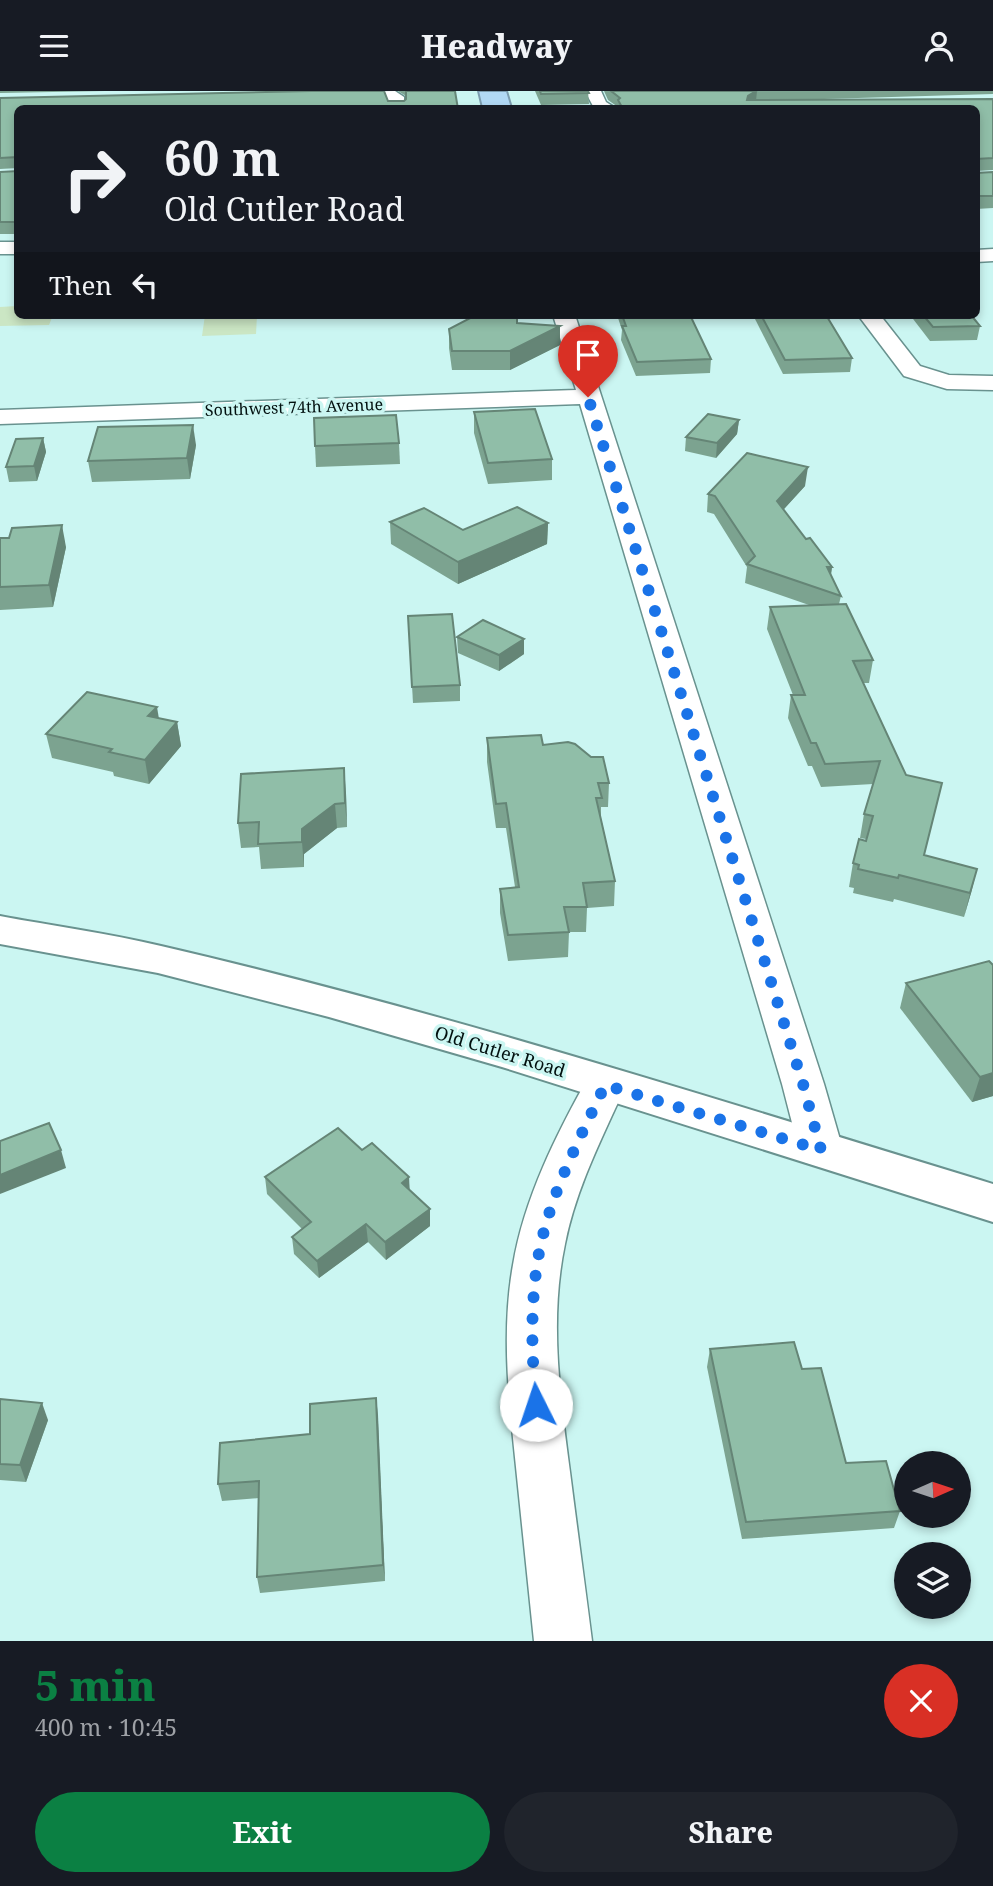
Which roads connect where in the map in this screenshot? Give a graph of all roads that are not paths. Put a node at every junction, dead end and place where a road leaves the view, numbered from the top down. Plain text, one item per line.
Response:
1 (326, 93) edge
2 (396, 105) edge
3 (565, 319) edge
4 (872, 319) edge
5 (993, 383) edge
6 (588, 397) junction
7 (0, 417) edge
8 (0, 930) edge
9 (605, 1085) junction
10 (821, 1150) junction
11 (993, 1203) edge
12 (563, 1641) edge

1 - 2 street
3 - 6 street
4 - 5 street
6 - 7 street, Southwest 74th Avenue
6 - 10 street
8 - 9 main road, Old Cutler Road
9 - 10 main road, Old Cutler Road
9 - 12 street
10 - 11 main road, Old Cutler Road

